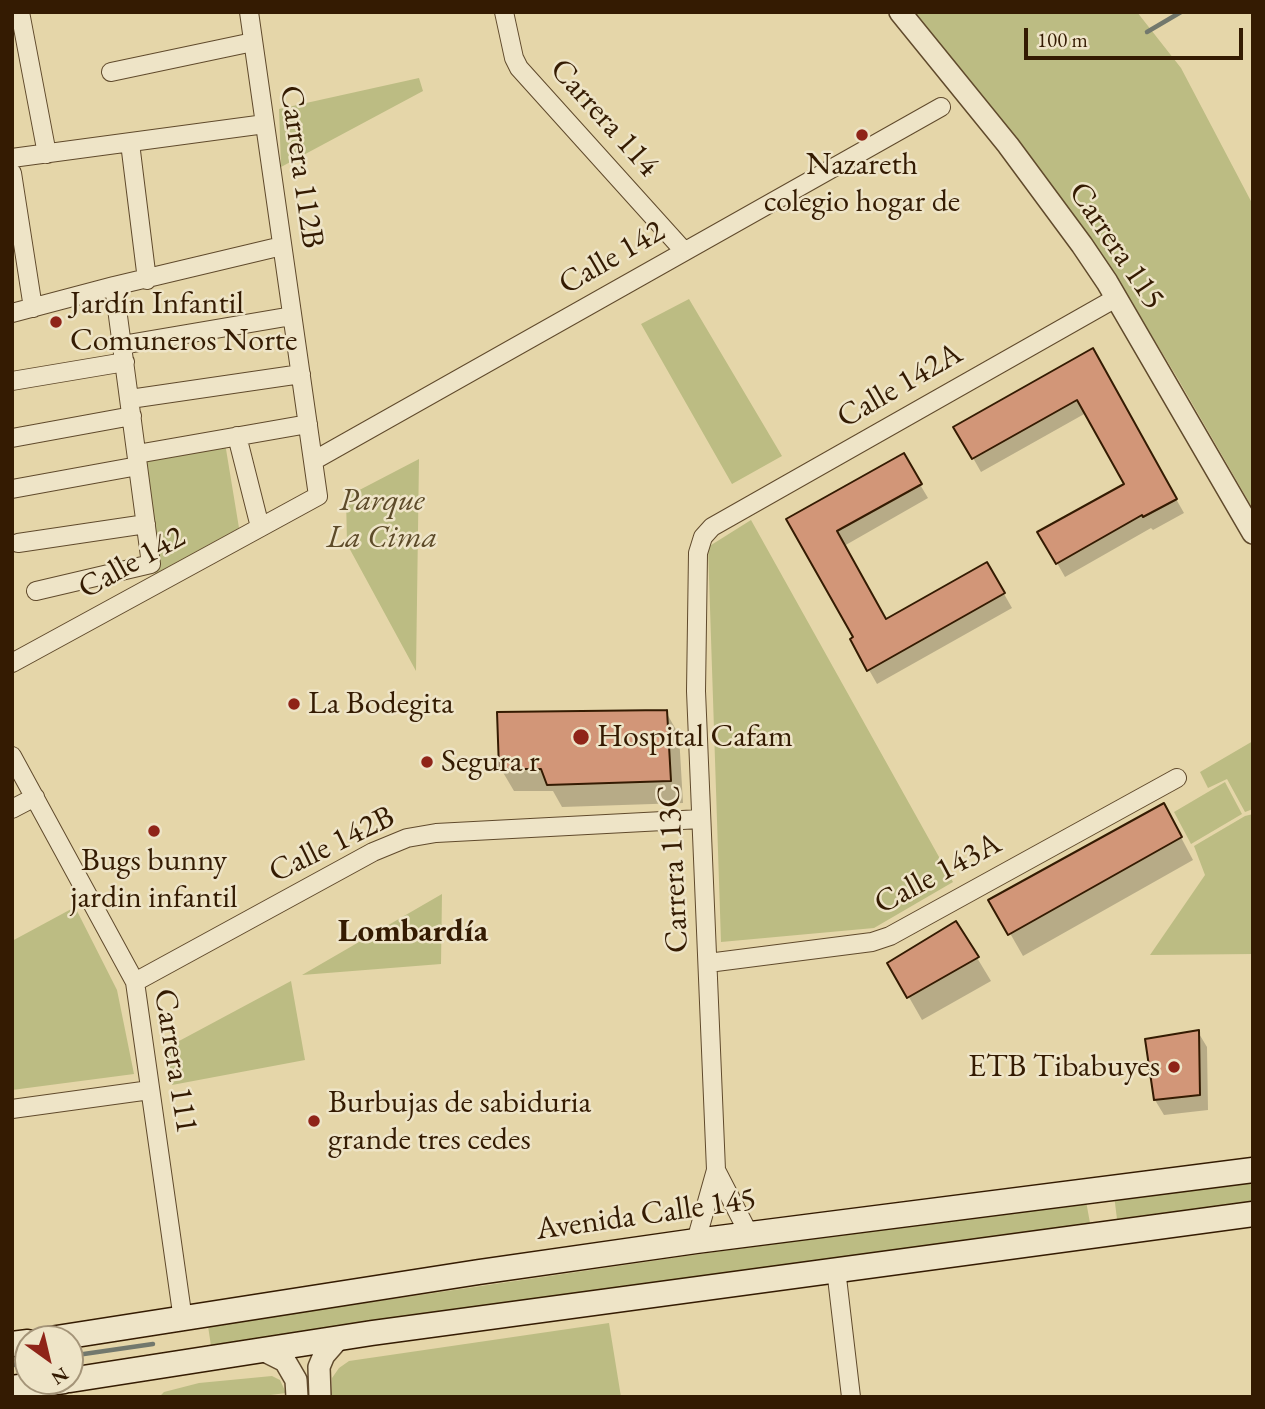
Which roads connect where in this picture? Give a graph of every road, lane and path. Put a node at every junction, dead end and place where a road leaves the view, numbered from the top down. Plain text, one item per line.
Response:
1 (20, 12) edge
2 (249, 12) edge
3 (504, 12) edge
4 (900, 12) edge
5 (253, 42) junction
6 (111, 72) dead end
7 (941, 107) dead end
8 (265, 124) junction
9 (130, 143) junction
10 (47, 154) junction
11 (12, 159) edge
12 (12, 173) edge
13 (282, 246) junction
14 (684, 251) junction
15 (147, 280) junction
16 (114, 286) junction
17 (1116, 298) junction
18 (33, 308) junction
19 (12, 313) edge
20 (292, 316) junction
21 (124, 354) junction
22 (300, 374) junction
23 (12, 381) edge
24 (131, 408) junction
25 (308, 424) junction
26 (237, 436) junction
27 (12, 438) edge
28 (137, 460) junction
29 (313, 461) junction
30 (12, 489) edge
31 (318, 496) joint
32 (146, 524) junction
33 (260, 527) junction
34 (712, 527) joint
35 (1253, 533) edge
36 (18, 543) dead end
37 (36, 591) dead end
38 (12, 663) edge
39 (12, 755) edge
40 (1177, 778) dead end
41 (35, 797) junction
42 (12, 809) edge
43 (701, 819) junction
44 (708, 963) junction
45 (135, 982) junction
46 (150, 1090) junction
47 (12, 1109) edge
48 (716, 1170) junction
49 (1253, 1170) edge
50 (1096, 1190) junction
51 (1253, 1214) edge
52 (1102, 1233) junction
53 (749, 1234) junction
54 (696, 1241) junction
55 (836, 1269) junction
56 (183, 1320) junction
57 (84, 1334) edge
58 (338, 1339) junction
59 (263, 1350) junction
60 (84, 1378) edge
61 (297, 1397) edge
62 (320, 1397) edge
63 (851, 1397) edge

1 - 10 street
2 - 5 street, Carrera 112B
3 - 14 street, Carrera 114
4 - 17 street, Carrera 115
5 - 6 street
5 - 8 street, Carrera 112B
7 - 14 street, Calle 142
8 - 9 street
8 - 13 street, Carrera 112B
9 - 10 street
9 - 15 street
10 - 11 street
12 - 18 street
13 - 15 street
13 - 20 street, Carrera 112B
14 - 29 street, Calle 142
15 - 16 street
16 - 18 street
16 - 21 street
17 - 34 street, Calle 142A
17 - 35 street, Carrera 115
18 - 19 street
20 - 21 street
20 - 22 street, Carrera 112B
21 - 23 street
21 - 24 street
22 - 24 street
22 - 25 street, Carrera 112B
24 - 27 street
24 - 28 street
25 - 26 street
25 - 29 street, Carrera 112B
26 - 28 street
26 - 33 street
28 - 30 street
28 - 32 street
29 - 31 street, Carrera 112B
31 - 33 street, Calle 142
32 - 36 street
32 - 37 street
33 - 38 street, Calle 142
34 - 43 street, Carrera 113C
39 - 41 street, Carrera 111
40 - 44 street, Calle 143A
41 - 42 street
41 - 45 street, Carrera 111
43 - 44 street, Carrera 113C
43 - 45 street, Calle 142B
44 - 48 street, Carrera 113C
45 - 46 street, Carrera 111
46 - 47 street
46 - 56 street, Carrera 111
48 - 53 street, Carrera 113C
48 - 54 street, Carrera 113C
49 - 50 main road, Avenida Calle 145
50 - 52 main road
50 - 53 main road, Avenida Calle 145
51 - 52 main road
52 - 55 main road
53 - 54 main road, Avenida Calle 145
54 - 56 main road, Avenida Calle 145
55 - 58 main road
55 - 63 street
56 - 57 main road, Avenida Calle 145
58 - 59 main road
58 - 62 street
59 - 60 main road
59 - 61 street

